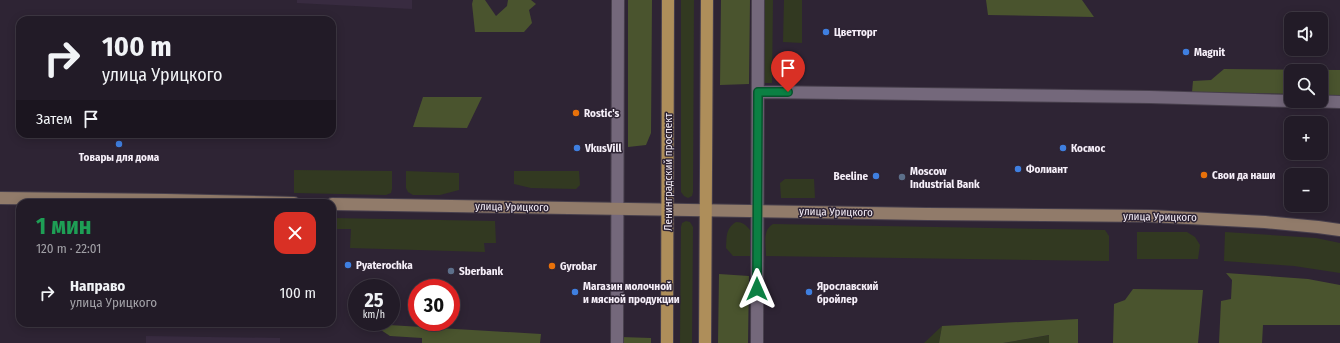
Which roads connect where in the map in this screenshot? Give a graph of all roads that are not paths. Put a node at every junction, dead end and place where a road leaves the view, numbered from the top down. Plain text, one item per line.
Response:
1 (618, 0) edge
2 (668, 0) edge
3 (707, 0) edge
4 (758, 0) edge
5 (758, 92) junction
6 (1284, 101) edge
7 (1328, 102) edge
8 (1340, 102) edge
9 (0, 198) edge
10 (83, 199) edge
11 (336, 204) edge
12 (618, 209) junction
13 (668, 210) junction
14 (706, 210) junction
15 (757, 210) junction
16 (1340, 230) edge
17 (617, 343) edge
18 (667, 343) edge
19 (705, 343) edge
20 (757, 343) edge

1 - 12 street
2 - 13 main road, Ленинградский проспект
3 - 14 main road
4 - 5 street
5 - 6 street
5 - 15 street
7 - 8 street
9 - 10 street
11 - 12 street, улица Урицкого
12 - 13 street, улица Урицкого
12 - 17 street
13 - 14 street, улица Урицкого
13 - 18 main road, Ленинградский проспект
14 - 15 street, улица Урицкого
14 - 19 main road
15 - 16 street, улица Урицкого
15 - 20 street

